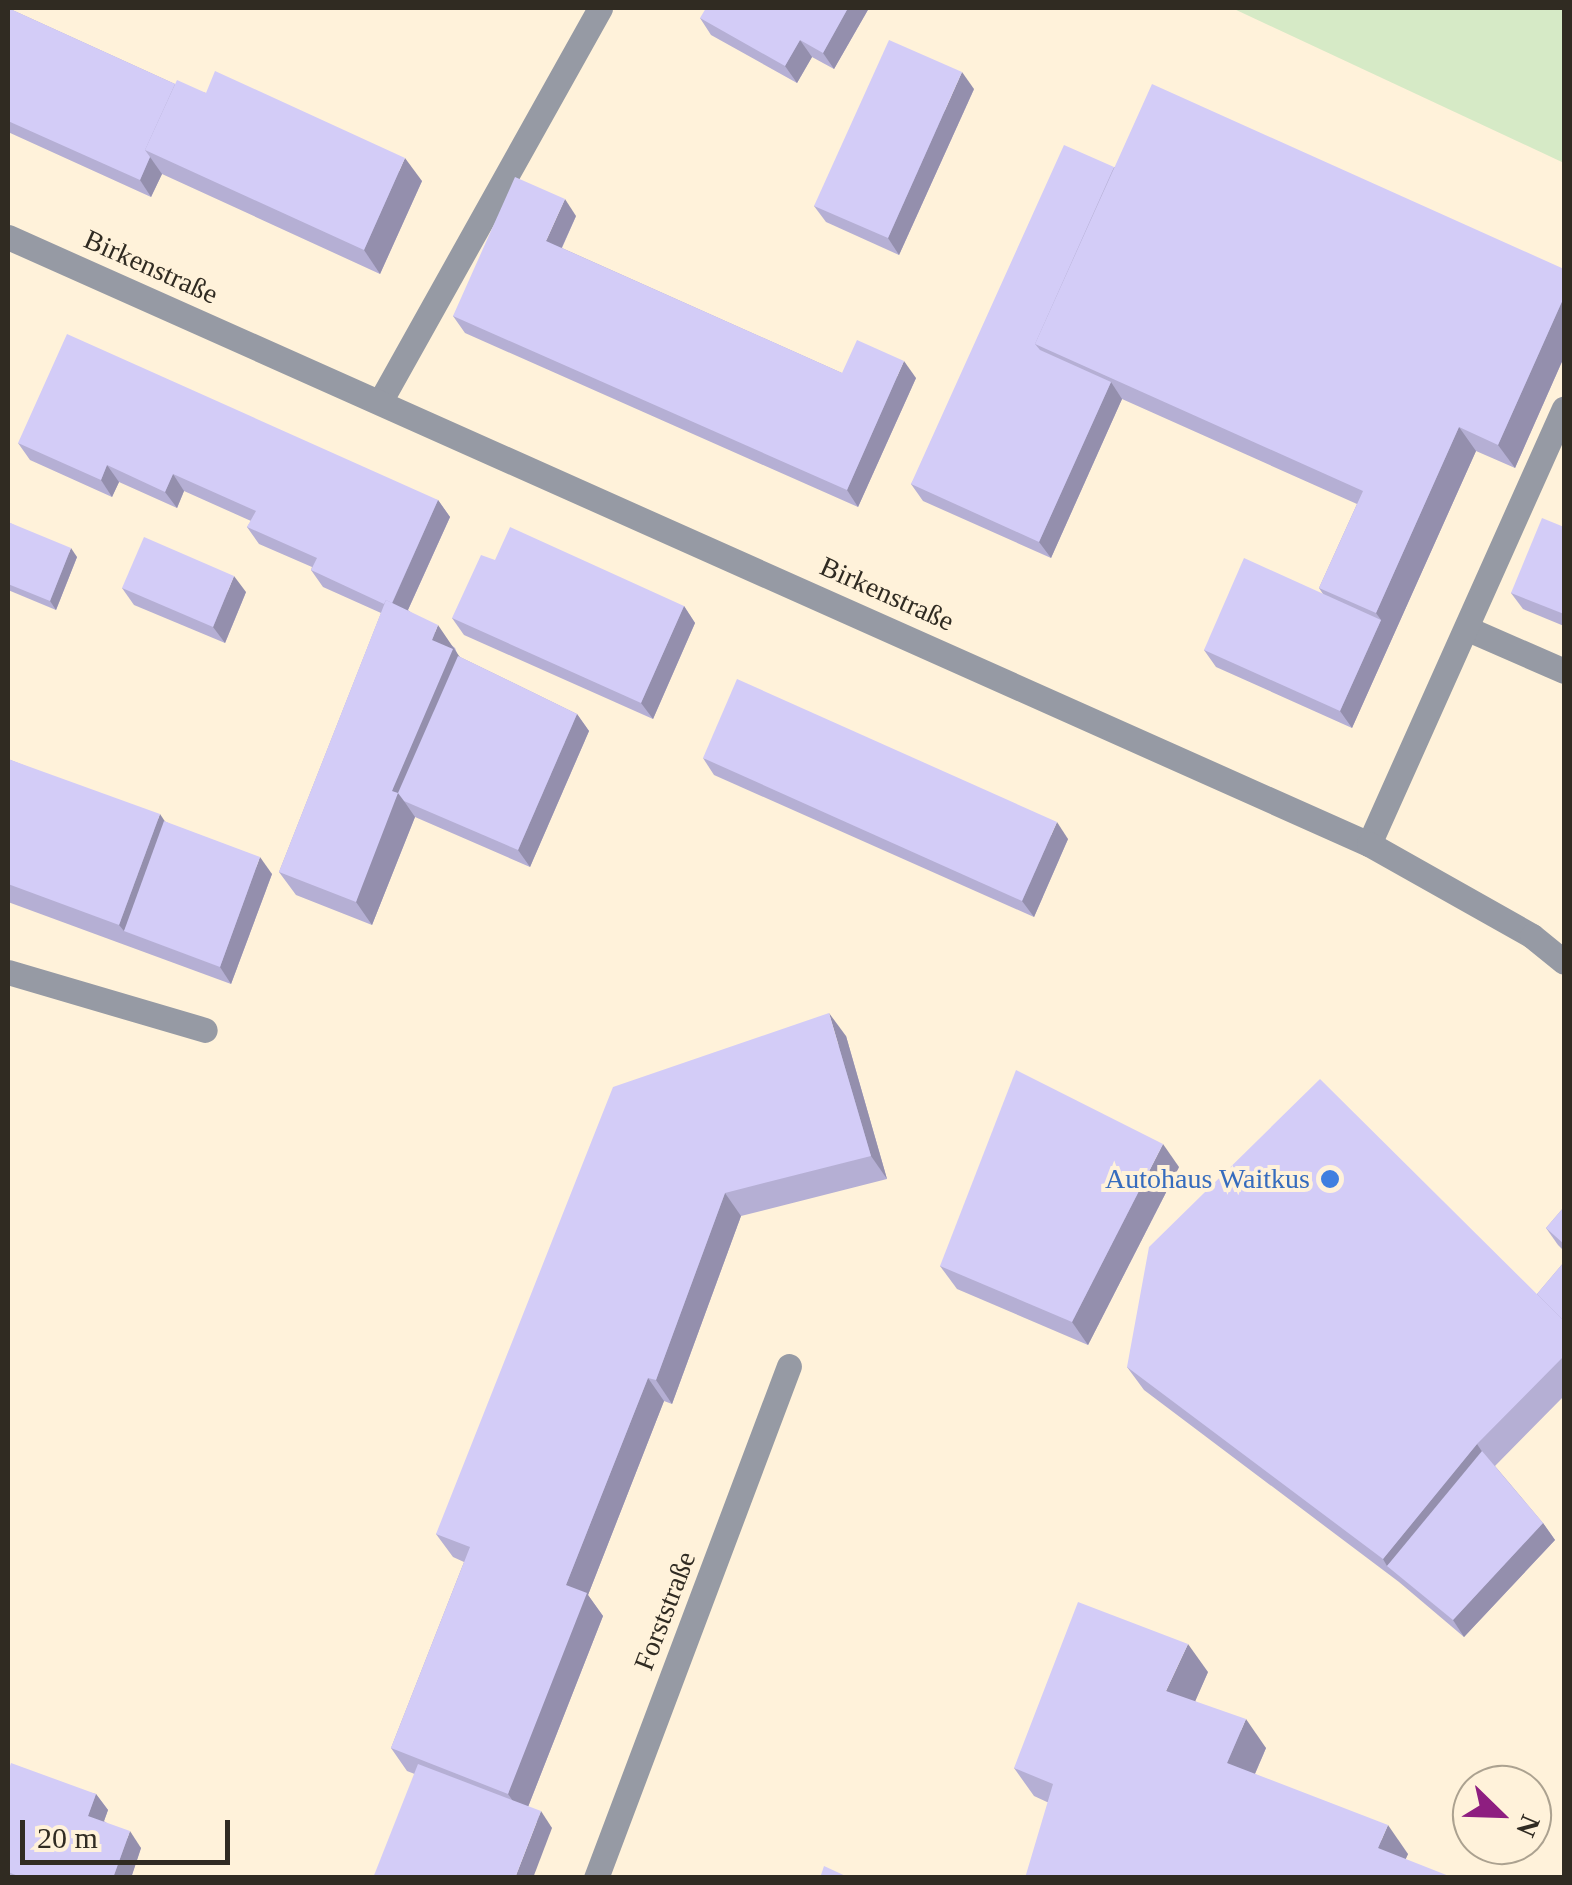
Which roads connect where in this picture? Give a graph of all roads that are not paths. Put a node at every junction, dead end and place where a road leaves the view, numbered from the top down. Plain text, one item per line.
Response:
1 (600, 8) edge
2 (8, 236) edge
3 (381, 400) junction
4 (1564, 409) edge
5 (1468, 629) junction
6 (1564, 671) edge
7 (1369, 844) junction
8 (1564, 962) edge
9 (8, 972) edge
10 (204, 1030) dead end
11 (789, 1366) dead end
12 (596, 1878) edge

1 - 3 street
2 - 3 street, Birkenstraße
3 - 7 street, Birkenstraße
4 - 5 street
5 - 6 street
5 - 7 street
7 - 8 street, Birkenstraße
9 - 10 street
11 - 12 street, Forststraße

